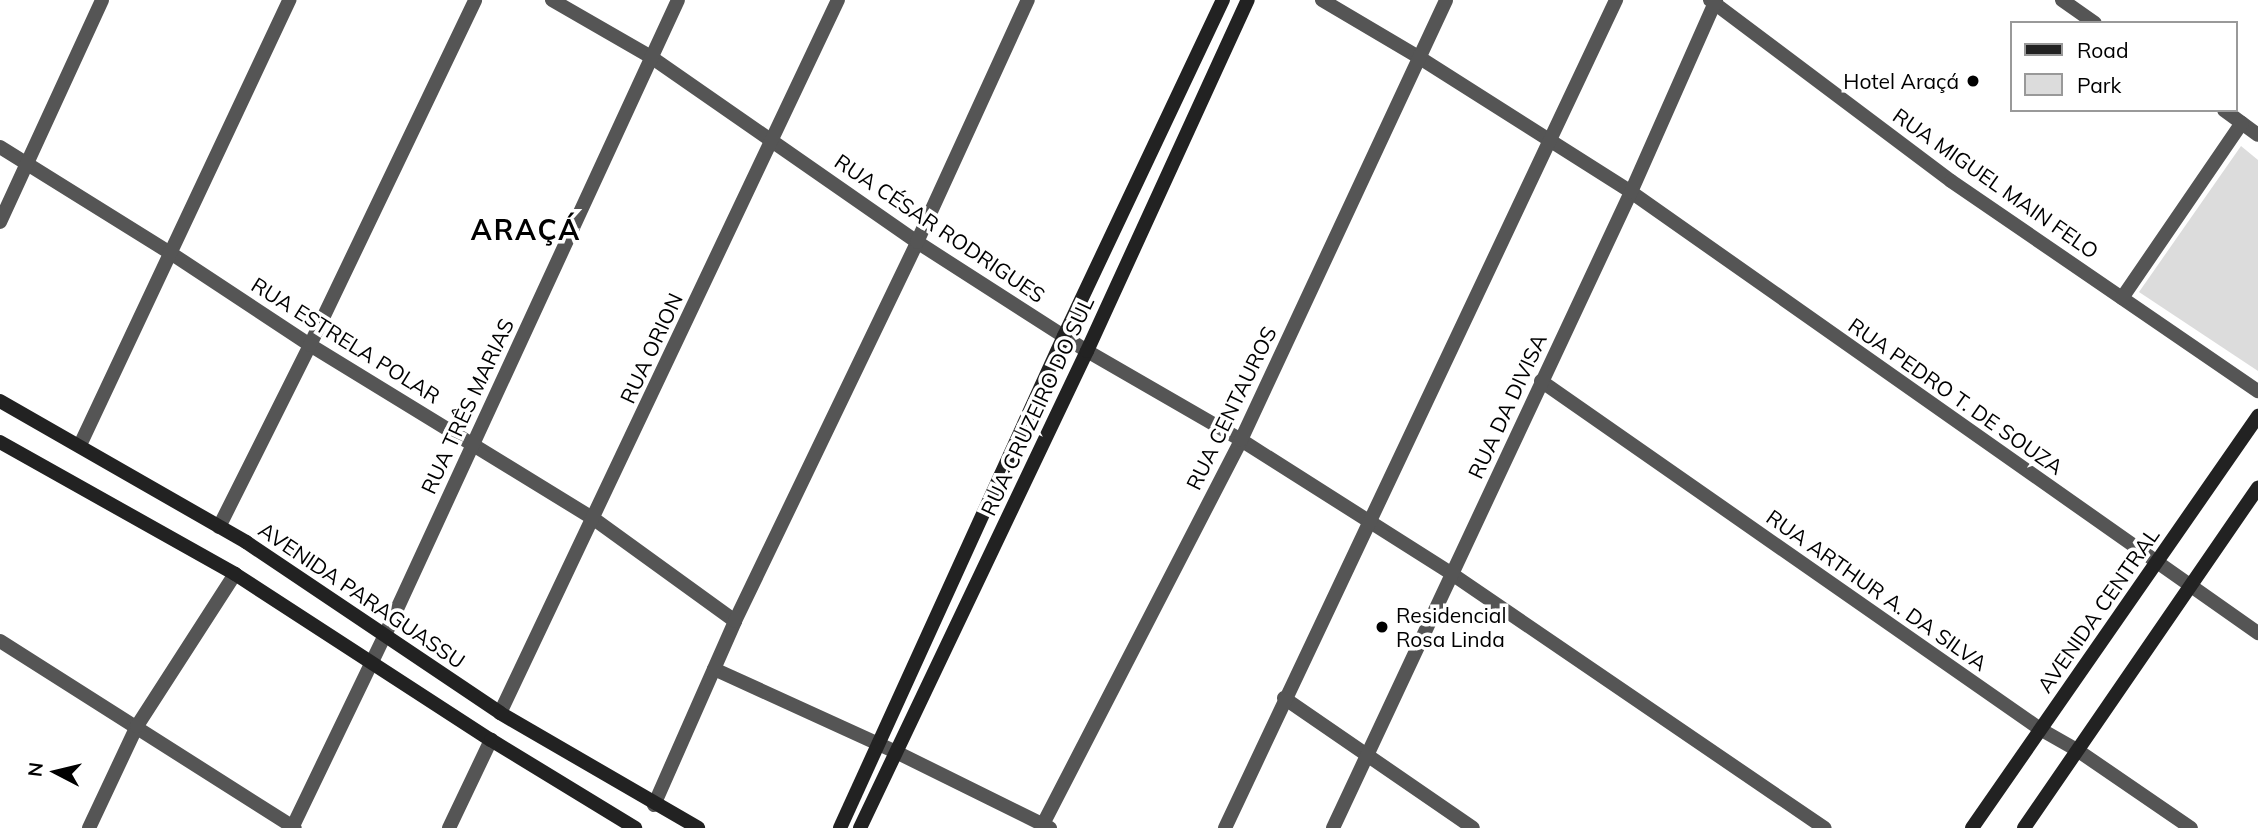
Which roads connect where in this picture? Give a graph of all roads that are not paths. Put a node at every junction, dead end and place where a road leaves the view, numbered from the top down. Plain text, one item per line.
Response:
1 (102, 0) edge
2 (289, 0) edge
3 (475, 0) edge
4 (552, 0) edge
5 (678, 0) edge
6 (838, 0) edge
7 (1028, 0) edge
8 (1223, 0) edge
9 (1248, 0) edge
10 (1322, 0) edge
11 (1446, 0) edge
12 (1616, 0) edge
13 (2062, 0) edge
14 (1713, 1) edge
15 (2092, 21) edge
16 (651, 57) junction
17 (1420, 58) junction
18 (1185, 80) junction
19 (1206, 91) junction
20 (2227, 112) edge
21 (2242, 123) junction
22 (2258, 135) edge
23 (774, 140) junction
24 (1550, 142) junction
25 (0, 147) edge
26 (27, 163) junction
27 (1631, 192) junction
28 (0, 222) edge
29 (917, 242) junction
30 (169, 252) junction
31 (2122, 298) junction
32 (1064, 336) junction
33 (310, 345) junction
34 (1087, 351) junction
35 (1541, 382) junction
36 (2258, 391) edge
37 (0, 401) edge
38 (2258, 416) edge
39 (1241, 440) junction
40 (0, 442) edge
41 (80, 445) junction
42 (472, 445) junction
43 (2258, 488) edge
44 (981, 516) junction
45 (594, 519) junction
46 (1369, 522) junction
47 (219, 527) junction
48 (1002, 528) junction
49 (2156, 563) junction
50 (235, 574) junction
51 (1452, 574) junction
52 (2190, 587) junction
53 (735, 621) junction
54 (2258, 633) edge
55 (385, 635) junction
56 (0, 642) edge
57 (372, 662) junction
58 (714, 669) junction
59 (1284, 698) junction
60 (500, 713) junction
61 (137, 726) junction
62 (2040, 729) junction
63 (491, 740) junction
64 (877, 743) junction
65 (2077, 750) junction
66 (894, 751) junction
67 (1367, 755) junction
68 (654, 805) junction
69 (1045, 827) edge
70 (89, 828) edge
71 (293, 828) edge
72 (449, 828) edge
73 (635, 828) edge
74 (698, 828) edge
75 (840, 828) edge
76 (860, 828) edge
77 (1225, 828) edge
78 (1333, 828) edge
79 (1473, 828) edge
80 (1825, 828) edge
81 (1972, 828) edge
82 (2024, 828) edge
83 (2191, 828) edge

1 - 26 street
2 - 30 street
3 - 33 street
4 - 16 street, RUA CÉSAR RODRIGUES
5 - 16 street, RUA TRÊS MARIAS
6 - 23 street, RUA ORION
7 - 29 street
8 - 18 street, RUA CRUZEIRO DO SUL
9 - 19 street, RUA CRUZEIRO DO SUL
10 - 17 street, RUA PEDRO T. DE SOUZA
11 - 17 street, RUA CENTAUROS
12 - 24 street
13 - 15 street
14 - 27 street, RUA DA DIVISA
14 - 31 street, RUA MIGUEL MAIN FELO
16 - 23 street, RUA CÉSAR RODRIGUES
16 - 42 street, RUA TRÊS MARIAS
17 - 24 street, RUA PEDRO T. DE SOUZA
17 - 39 street, RUA CENTAUROS
18 - 19 street
18 - 32 street, RUA CRUZEIRO DO SUL
19 - 34 street, RUA CRUZEIRO DO SUL
20 - 21 street
21 - 22 street
21 - 31 street
23 - 29 street, RUA CÉSAR RODRIGUES
23 - 45 street, RUA ORION
24 - 27 street, RUA PEDRO T. DE SOUZA
24 - 46 street
25 - 26 street, RUA ESTRELA POLAR
26 - 28 street
26 - 30 street, RUA ESTRELA POLAR
27 - 35 street, RUA DA DIVISA
27 - 49 street, RUA PEDRO T. DE SOUZA
29 - 32 street, RUA CÉSAR RODRIGUES
29 - 53 street
30 - 33 street, RUA ESTRELA POLAR
30 - 41 street
31 - 36 street, RUA MIGUEL MAIN FELO
32 - 34 street, RUA CÉSAR RODRIGUES
32 - 44 street, RUA CRUZEIRO DO SUL
33 - 42 street, RUA ESTRELA POLAR
33 - 47 street
34 - 39 street, RUA CÉSAR RODRIGUES
34 - 48 street, RUA CRUZEIRO DO SUL
35 - 51 street, RUA DA DIVISA
35 - 62 street, RUA ARTHUR A. DA SILVA
37 - 41 street, AVENIDA PARAGUASSU
38 - 49 street, AVENIDA CENTRAL
39 - 46 street, RUA CÉSAR RODRIGUES
39 - 69 street, RUA CENTAUROS
40 - 50 street
41 - 47 street, AVENIDA PARAGUASSU
42 - 45 street, RUA ESTRELA POLAR
42 - 55 street, RUA TRÊS MARIAS
43 - 52 street
44 - 48 street
44 - 64 street, RUA CRUZEIRO DO SUL
45 - 53 street, RUA ESTRELA POLAR
45 - 60 street, RUA ORION
46 - 51 street, RUA CÉSAR RODRIGUES
46 - 59 street
47 - 55 street, AVENIDA PARAGUASSU
48 - 66 street, RUA CRUZEIRO DO SUL
49 - 52 street, RUA PEDRO T. DE SOUZA
49 - 62 street, AVENIDA CENTRAL
50 - 57 street
50 - 61 street
51 - 67 street, RUA DA DIVISA
51 - 80 street, RUA CÉSAR RODRIGUES
52 - 54 street, RUA PEDRO T. DE SOUZA
52 - 65 street
53 - 58 street
55 - 57 street, RUA TRÊS MARIAS
55 - 60 street, AVENIDA PARAGUASSU
56 - 61 street
57 - 63 street
57 - 71 street, RUA TRÊS MARIAS
58 - 64 street
58 - 68 street
59 - 67 street
59 - 77 street
60 - 68 street, AVENIDA PARAGUASSU
61 - 70 street
61 - 71 street
62 - 65 street, RUA ARTHUR A. DA SILVA
62 - 81 street, AVENIDA CENTRAL
63 - 72 street
63 - 73 street
64 - 66 street
64 - 75 street, RUA CRUZEIRO DO SUL
65 - 82 street
65 - 83 street, RUA ARTHUR A. DA SILVA
66 - 69 street
66 - 76 street, RUA CRUZEIRO DO SUL
67 - 78 street, RUA DA DIVISA
67 - 79 street
68 - 74 street, AVENIDA PARAGUASSU

